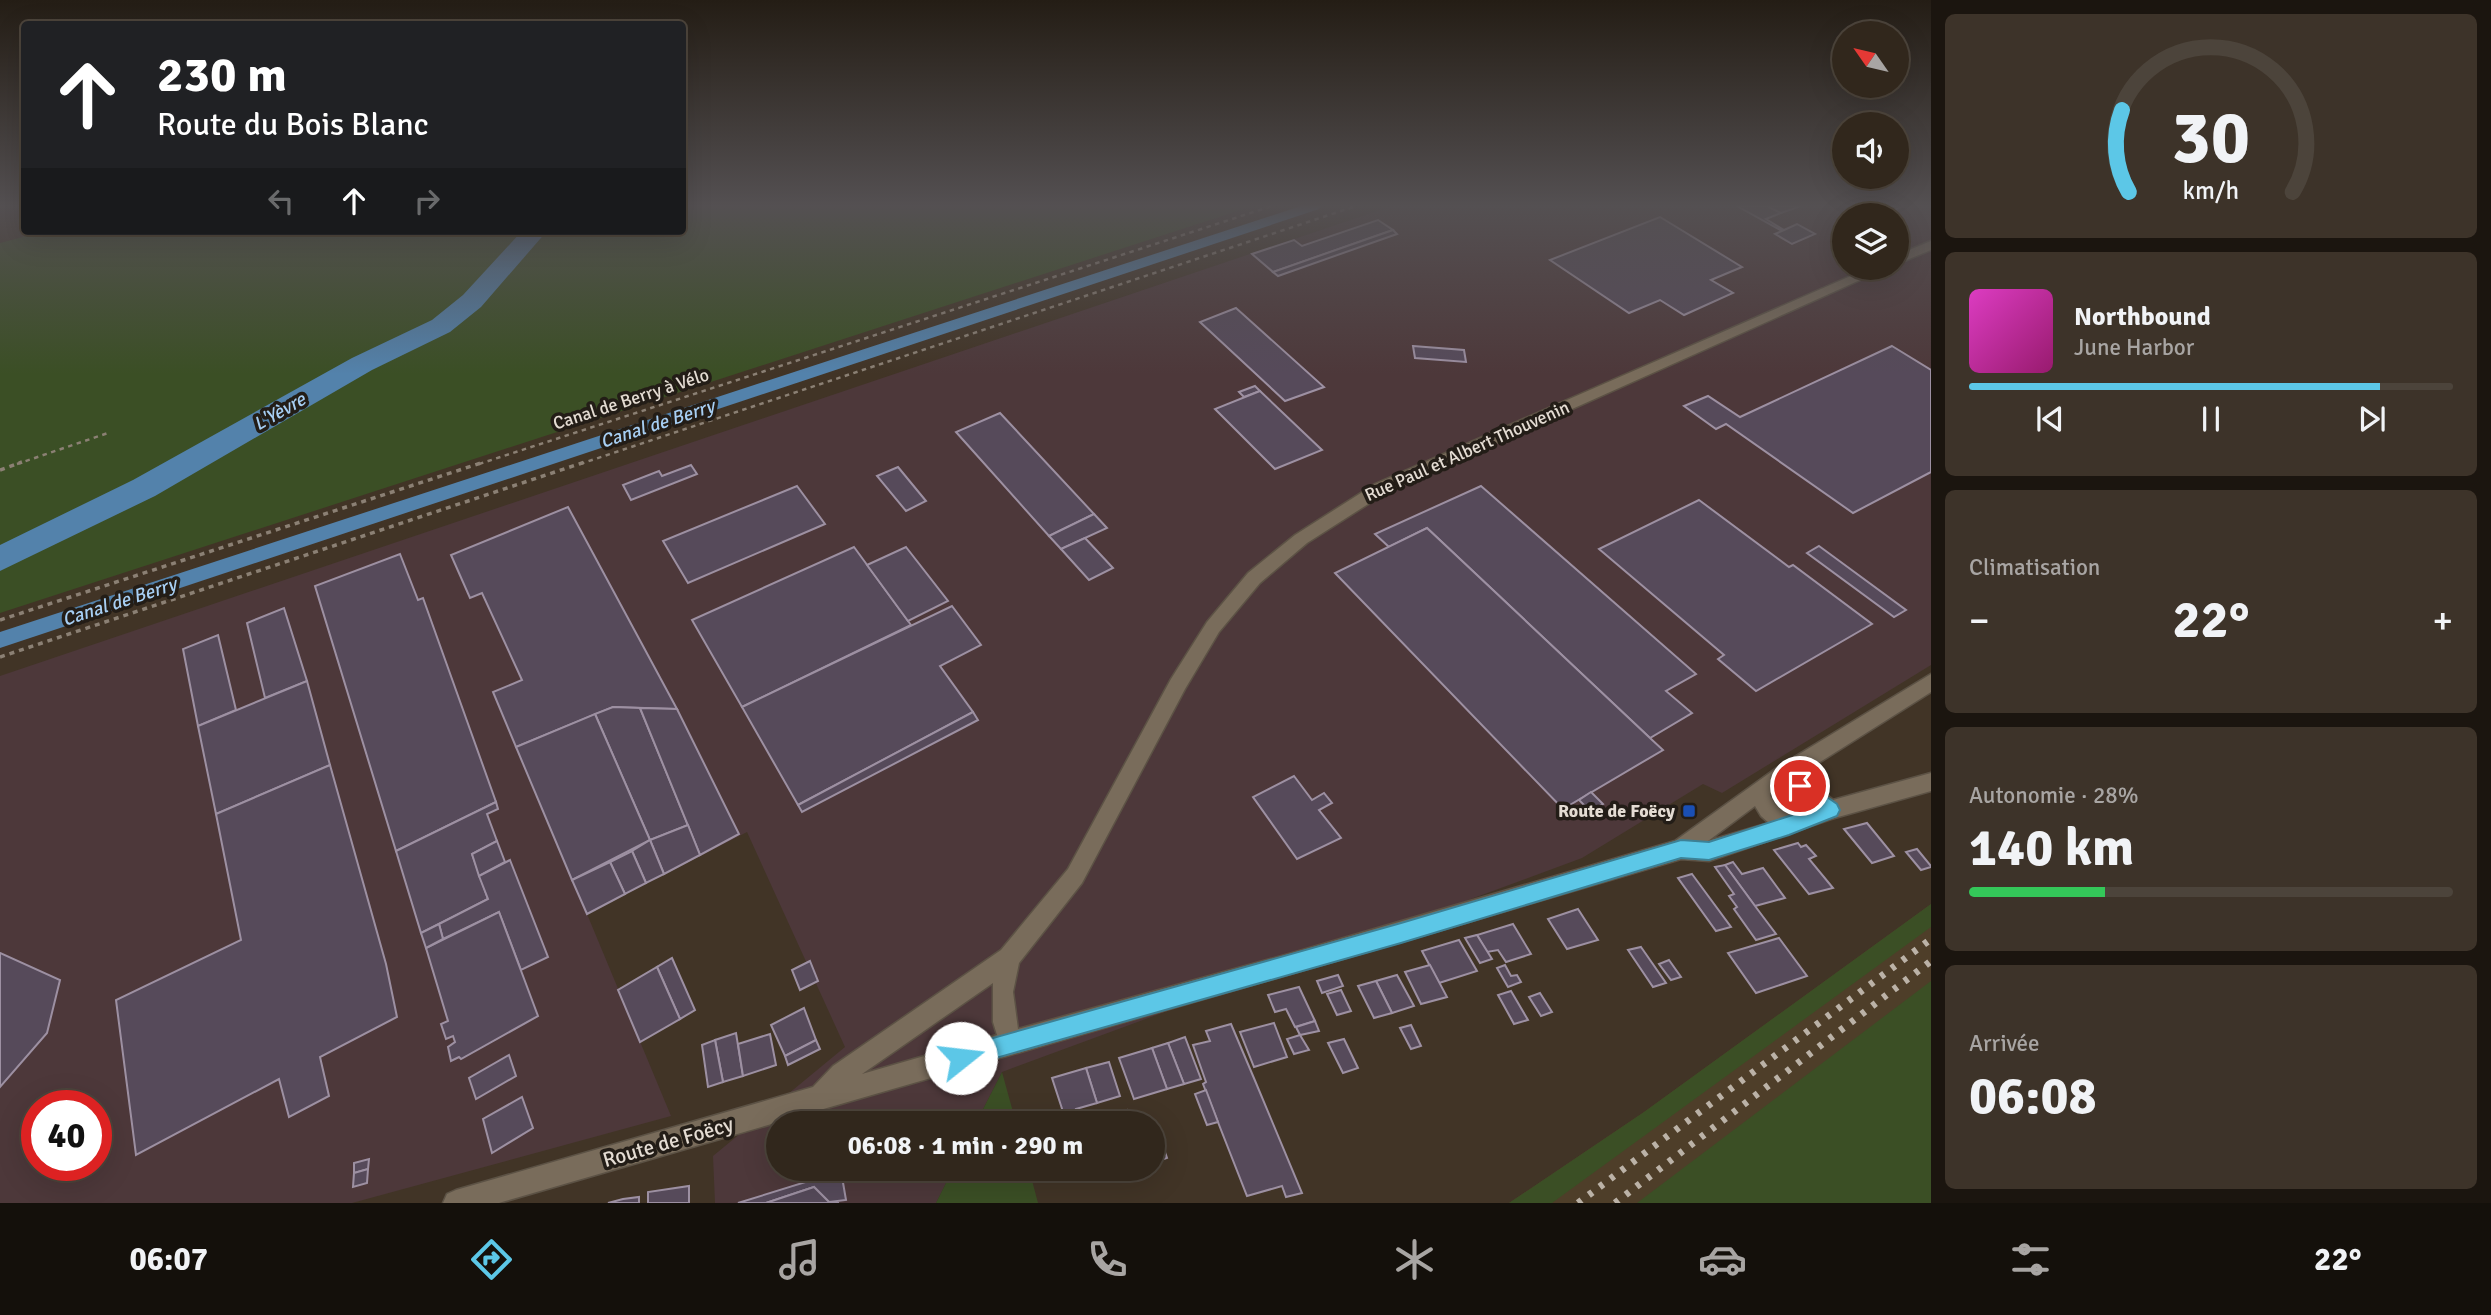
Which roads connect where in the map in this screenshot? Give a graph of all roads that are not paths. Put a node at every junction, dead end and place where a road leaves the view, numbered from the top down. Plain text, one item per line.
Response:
1 (1853, 280) edge
2 (1931, 682) edge
3 (1785, 774) junction
4 (1931, 782) edge
5 (1758, 793) junction
6 (1830, 810) junction
7 (1789, 826) junction
8 (1681, 849) junction
9 (1009, 958) junction
10 (1011, 1043) junction
11 (821, 1098) junction
12 (456, 1203) edge

1 - 9 street, Rue Paul et Albert Thouvenin
2 - 3 street, Route de Foëcy
3 - 5 street, Route de Foëcy
3 - 6 street
4 - 6 street
5 - 7 street
5 - 8 street, Route de Foëcy
6 - 7 street
7 - 8 street
8 - 10 street, Route de Foëcy
9 - 10 street, Rue Paul et Albert Thouvenin
9 - 11 street, Rue Paul et Albert Thouvenin
10 - 11 street, Route de Foëcy
11 - 12 street, Route de Foëcy

